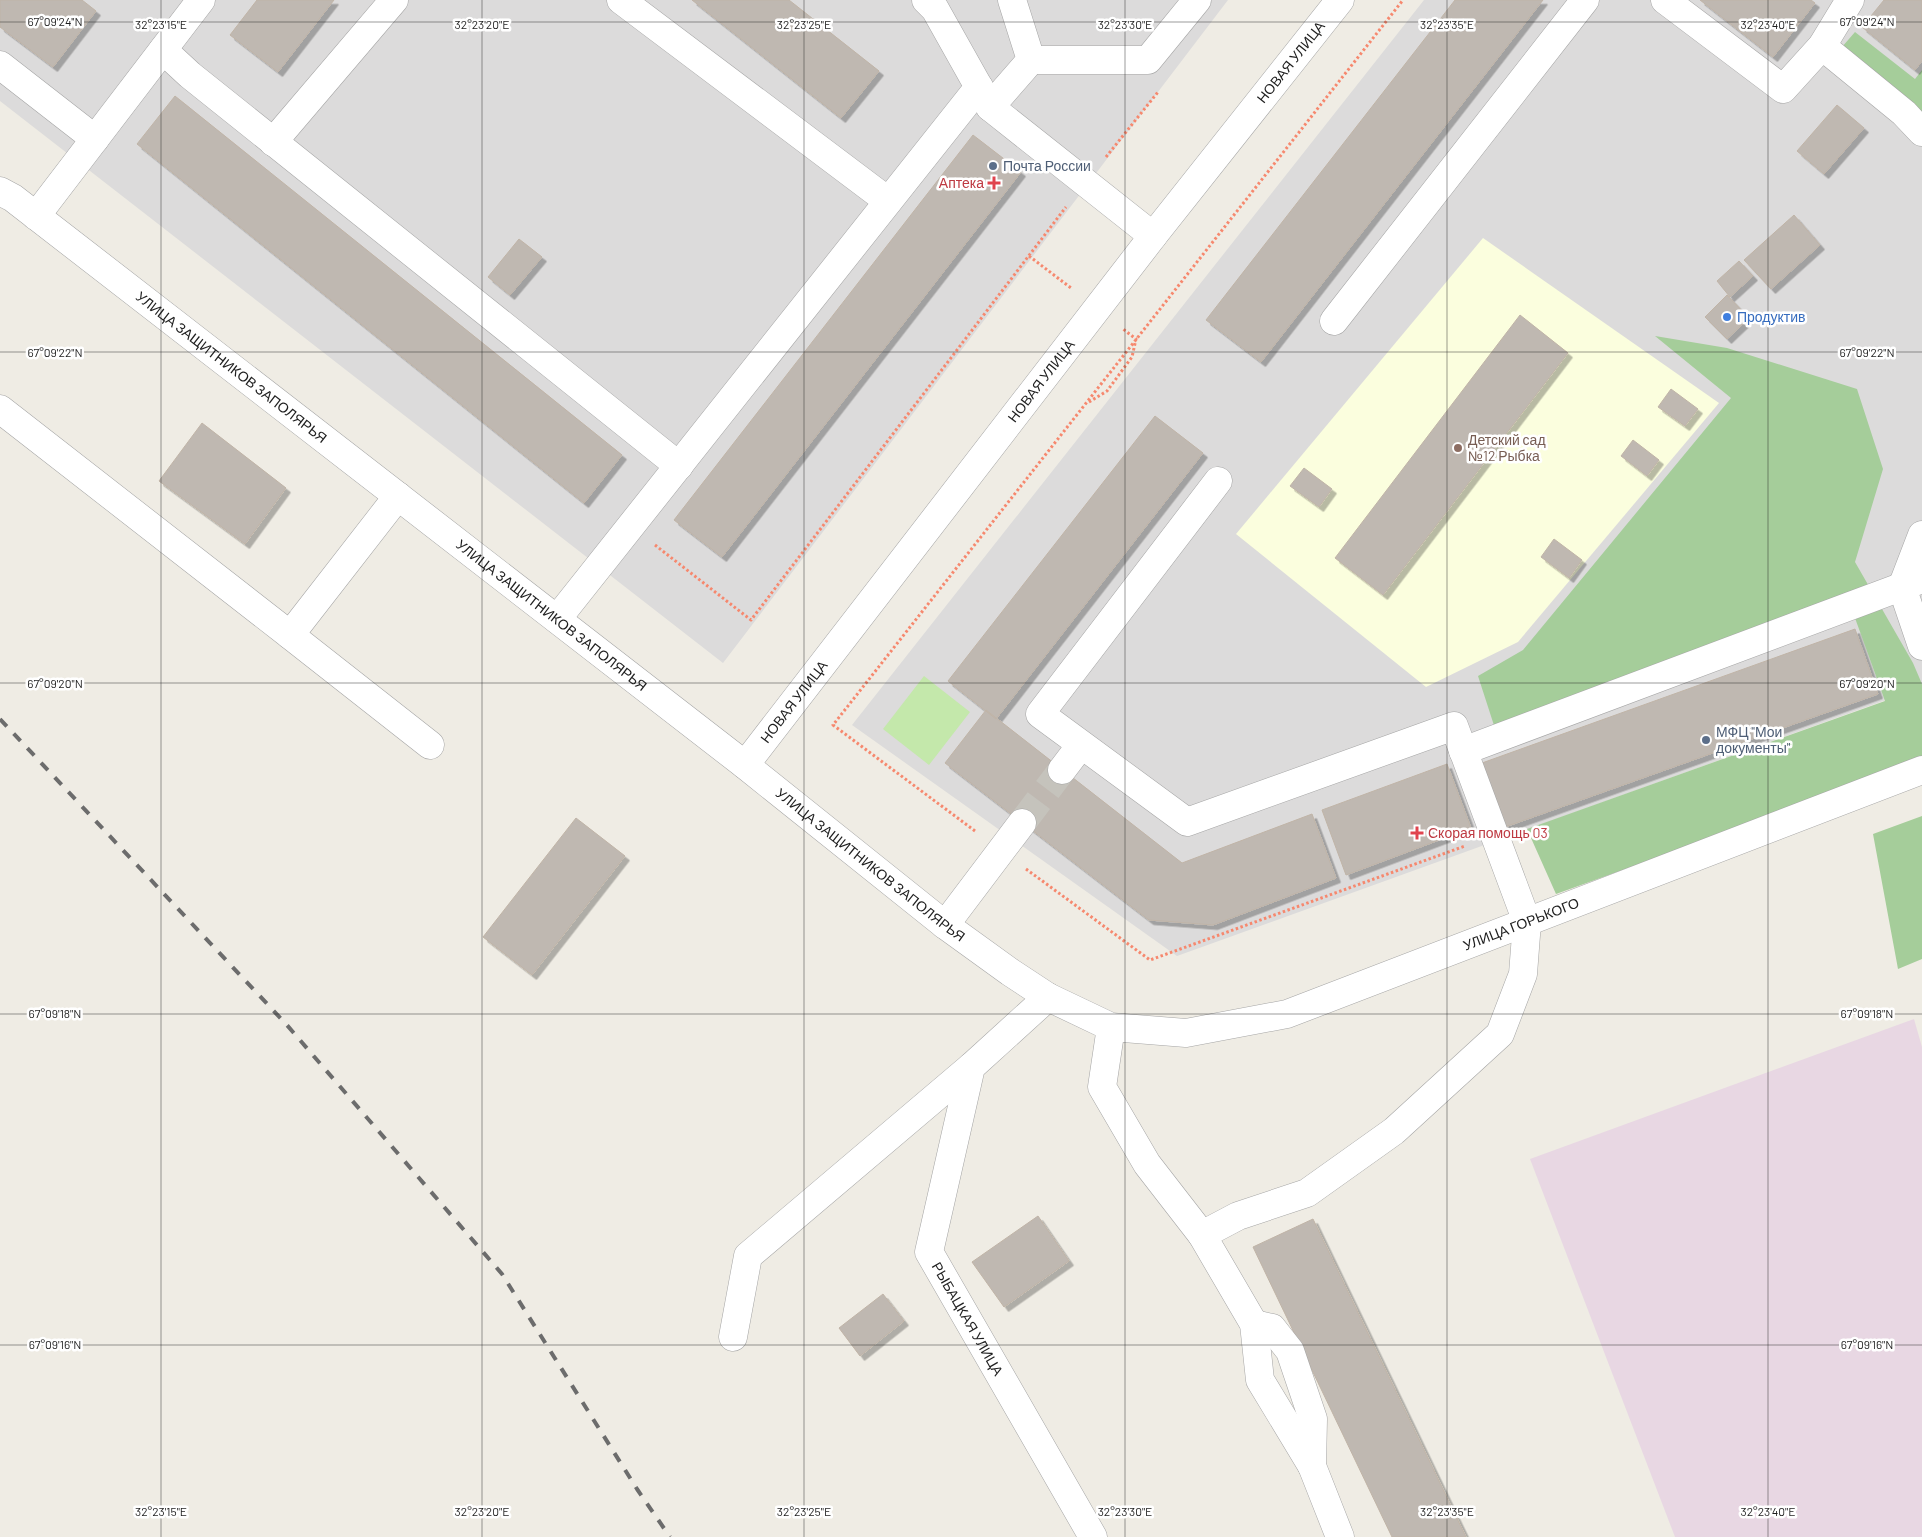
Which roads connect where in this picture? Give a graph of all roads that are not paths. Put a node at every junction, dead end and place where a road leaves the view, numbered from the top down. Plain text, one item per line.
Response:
1 (201, 0) edge
2 (394, 0) edge
3 (622, 0) edge
4 (926, 0) edge
5 (1012, 0) edge
6 (1197, 0) edge
7 (1340, 0) edge
8 (1585, 0) edge
9 (1665, 0) edge
10 (1850, 0) edge
11 (1822, 46) junction
12 (163, 50) junction
13 (1031, 60) junction
14 (0, 66) edge
15 (984, 97) junction
16 (1922, 132) edge
17 (95, 139) junction
18 (273, 142) junction
19 (0, 191) edge
20 (888, 201) junction
21 (36, 216) junction
22 (1153, 236) junction
23 (1334, 321) dead end
24 (0, 409) edge
25 (679, 466) junction
26 (1218, 480) dead end
27 (398, 496) junction
28 (1922, 535) edge
29 (1912, 583) edge
30 (557, 619) junction
31 (290, 635) junction
32 (1922, 646) edge
33 (1081, 745) junction
34 (430, 746) dead end
35 (1463, 752) junction
36 (745, 765) junction
37 (1062, 770) tunnel mouth
38 (1922, 770) edge
39 (1022, 823) tunnel mouth
40 (1527, 922) junction
41 (946, 925) junction
42 (1048, 997) junction
43 (1111, 1027) junction
44 (971, 1067) junction
45 (1202, 1235) junction
46 (1254, 1324) junction
47 (733, 1337) dead end
48 (1312, 1466) junction
49 (1093, 1537) edge
50 (1340, 1537) edge

1 - 12 street
2 - 18 street
3 - 20 street
4 - 15 street
5 - 13 street
6 - 13 street
7 - 22 street, НОВАЯ УЛИЦА
8 - 23 street
9 - 11 street
10 - 11 street
11 - 16 street
12 - 17 street
12 - 18 street
13 - 15 street
14 - 17 street
15 - 20 street
15 - 22 street
17 - 21 street
18 - 25 street
19 - 21 street, УЛИЦА ЗАЩИТНИКОВ ЗАПОЛЯРЬЯ
20 - 25 street
21 - 27 street, УЛИЦА ЗАЩИТНИКОВ ЗАПОЛЯРЬЯ
22 - 36 street, НОВАЯ УЛИЦА
24 - 31 street
25 - 30 street
26 - 33 street
27 - 30 street, УЛИЦА ЗАЩИТНИКОВ ЗАПОЛЯРЬЯ
27 - 31 street
28 - 29 street
29 - 32 street
29 - 35 street
30 - 36 street, УЛИЦА ЗАЩИТНИКОВ ЗАПОЛЯРЬЯ
31 - 34 street
33 - 35 street
33 - 37 street
35 - 40 street
36 - 41 street, УЛИЦА ЗАЩИТНИКОВ ЗАПОЛЯРЬЯ
38 - 40 street, УЛИЦА ГОРЬКОГО
39 - 41 street
40 - 43 street, УЛИЦА ГОРЬКОГО
40 - 45 street
41 - 42 street, УЛИЦА ЗАЩИТНИКОВ ЗАПОЛЯРЬЯ
42 - 43 street, УЛИЦА ЗАЩИТНИКОВ ЗАПОЛЯРЬЯ
42 - 44 street
43 - 45 street
44 - 47 street
44 - 49 street, РЫБАЦКАЯ УЛИЦА
45 - 46 street
46 - 48 street
46 - 48 street
48 - 50 street

